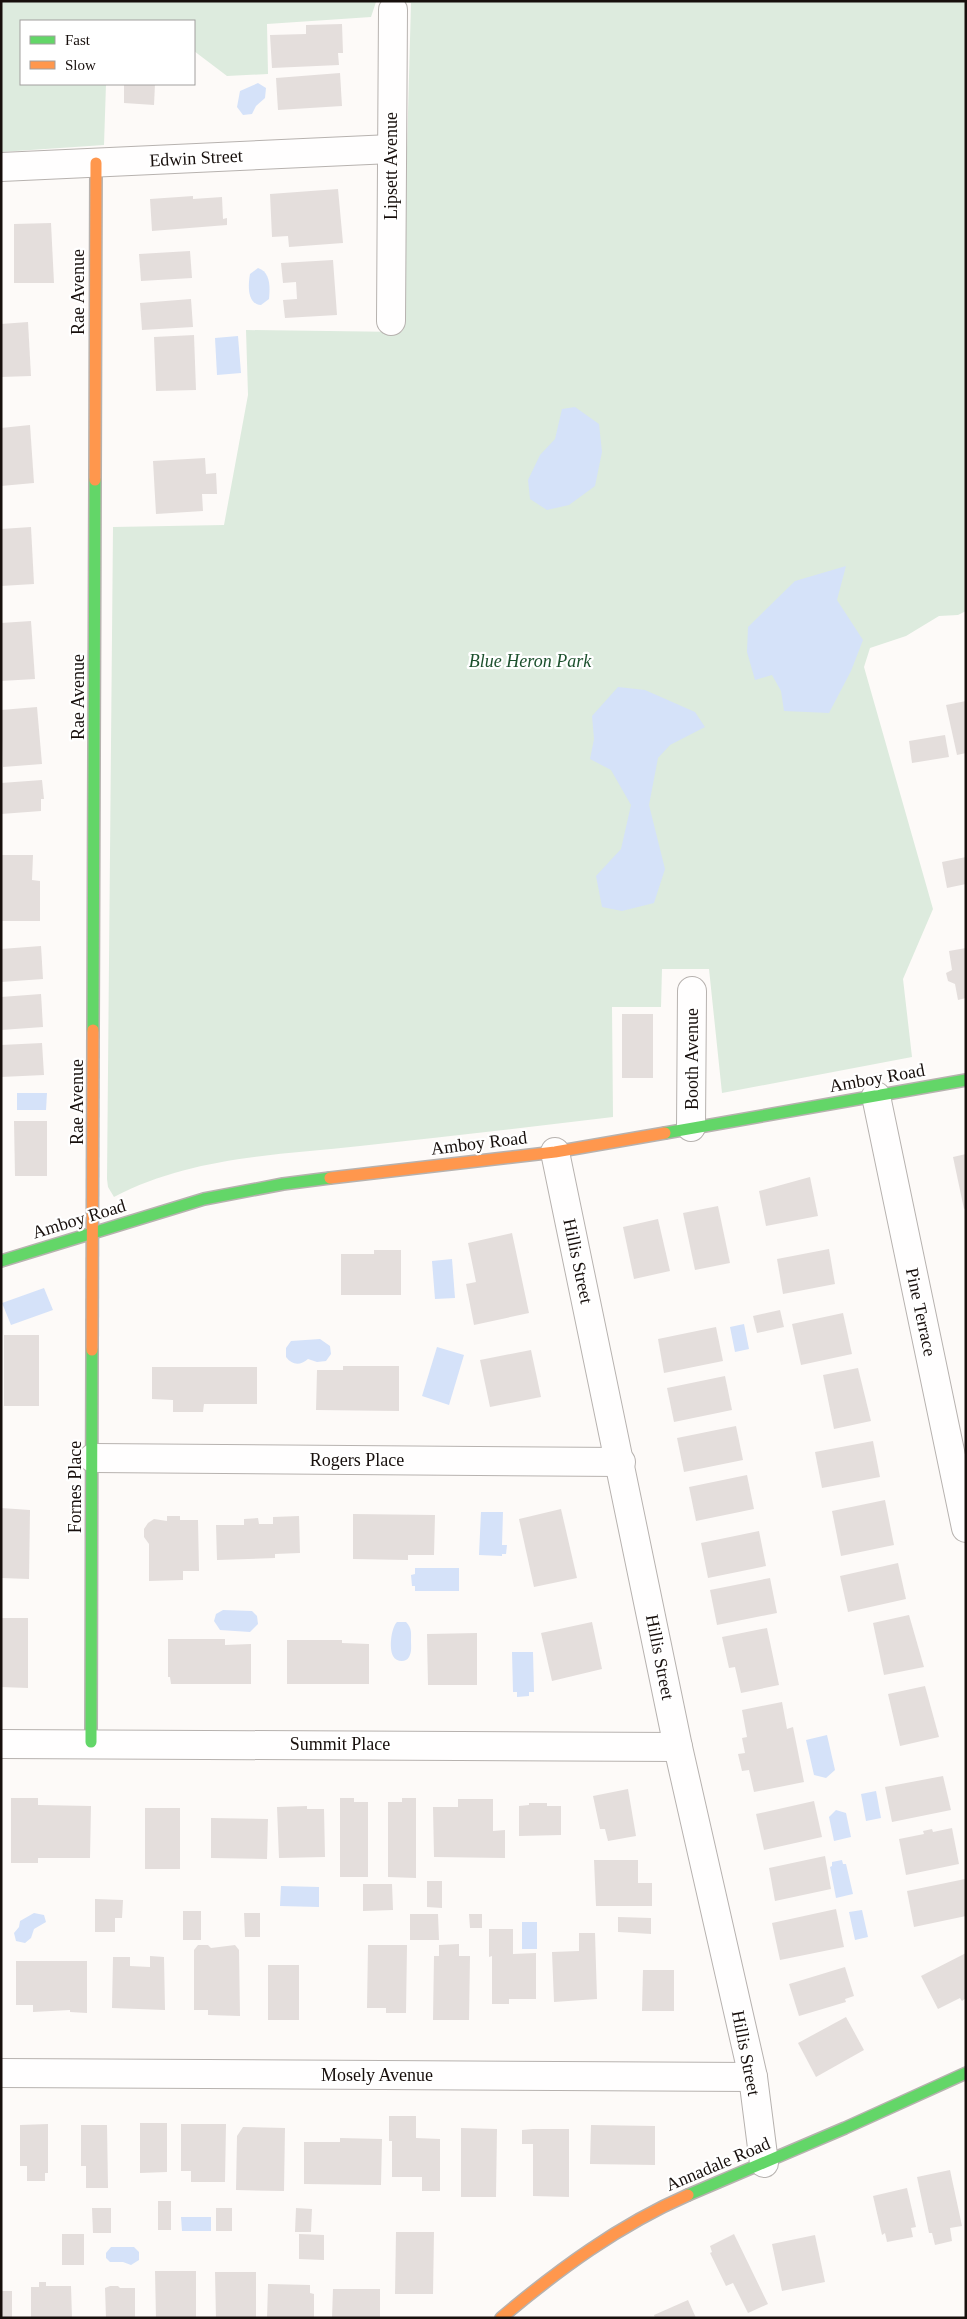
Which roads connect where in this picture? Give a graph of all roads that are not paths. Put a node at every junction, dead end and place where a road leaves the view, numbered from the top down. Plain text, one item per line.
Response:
1 (393, 10) dead end
2 (391, 149) junction
3 (96, 163) junction
4 (1, 168) edge
5 (391, 322) dead end
6 (692, 991) dead end
7 (966, 1080) edge
8 (876, 1096) junction
9 (691, 1127) junction
10 (554, 1152) junction
11 (94, 1232) junction
12 (1, 1261) edge
13 (93, 1458) junction
14 (620, 1462) junction
15 (966, 1528) edge
16 (91, 1742) junction
17 (1, 1744) edge
18 (678, 1747) junction
19 (1, 2072) edge
20 (966, 2073) edge
21 (753, 2077) junction
22 (764, 2163) junction
23 (502, 2318) edge

1 - 2 street, Lipsett Avenue
2 - 3 street, Edwin Street
2 - 5 street, Lipsett Avenue
3 - 4 street, Edwin Street
3 - 11 street, Rae Avenue
6 - 9 street, Booth Avenue
7 - 8 street, Amboy Road
8 - 9 street, Amboy Road
8 - 15 street, Pine Terrace
9 - 10 street, Amboy Road
10 - 11 street, Amboy Road
10 - 14 street, Hillis Street
11 - 12 street, Amboy Road
11 - 13 street, Fornes Place
13 - 14 street, Rogers Place
13 - 16 street, Fornes Place
14 - 18 street, Hillis Street
16 - 17 street, Summit Place
16 - 18 street, Summit Place
18 - 21 street, Hillis Street
19 - 21 street, Mosely Avenue
20 - 22 street, Annadale Road
21 - 22 street, Hillis Street
22 - 23 street, Annadale Road

